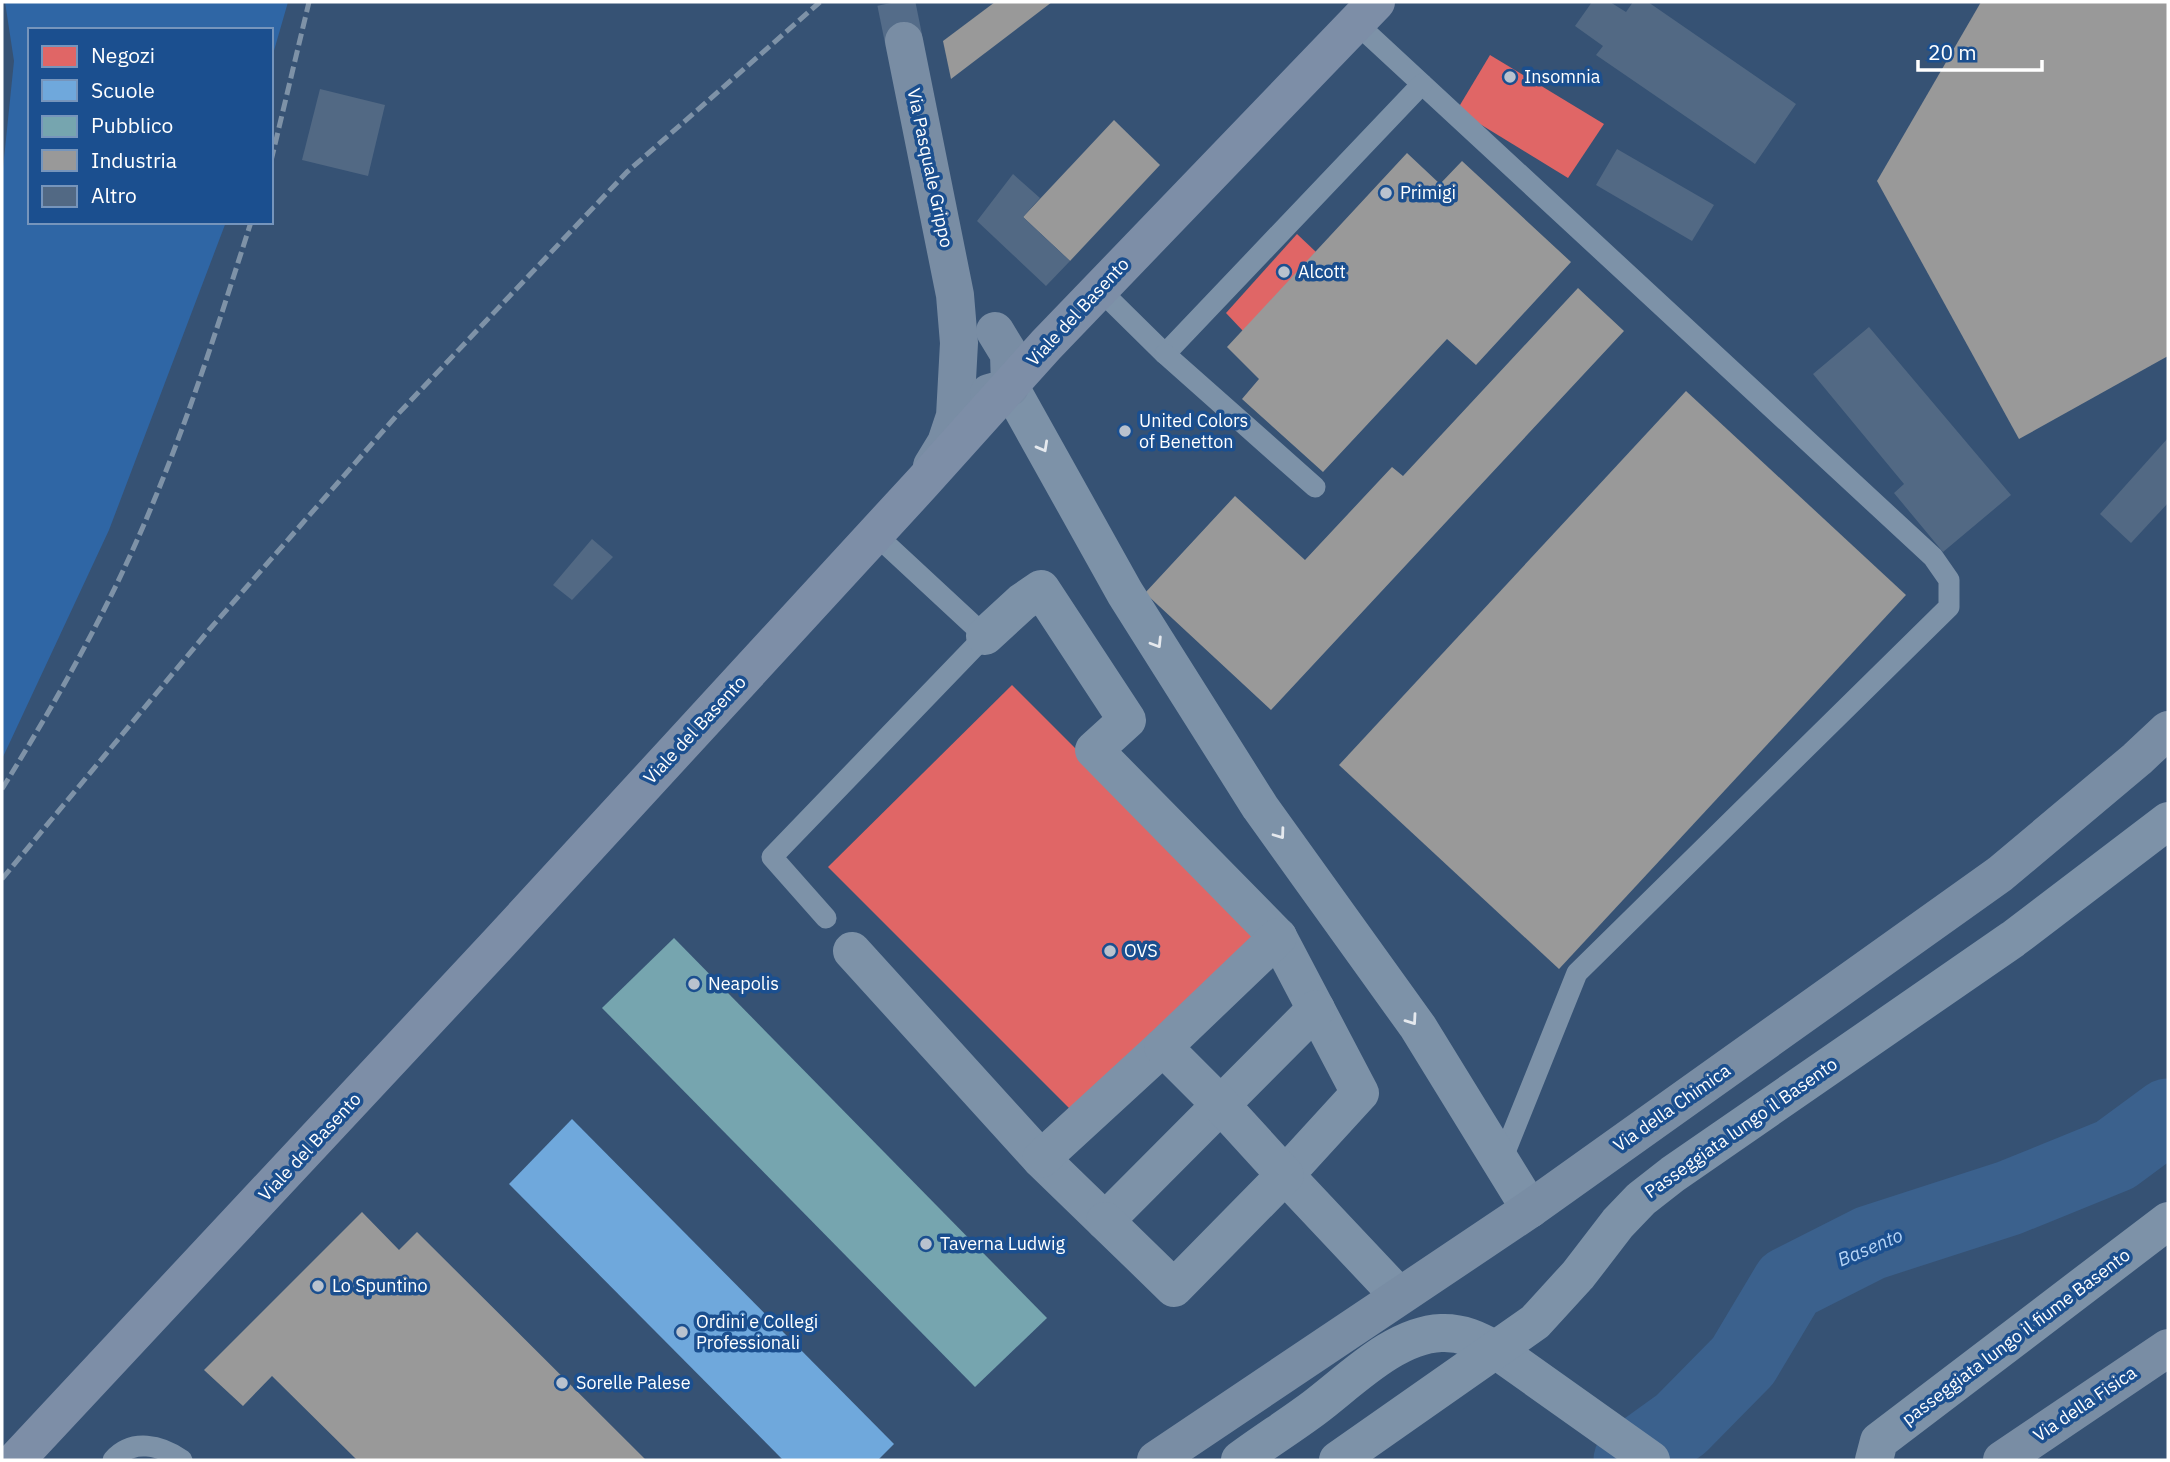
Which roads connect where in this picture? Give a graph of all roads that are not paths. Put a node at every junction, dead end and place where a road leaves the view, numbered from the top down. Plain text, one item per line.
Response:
1 (1365, 12) edge
2 (904, 41) tunnel mouth
3 (1422, 84) junction
4 (1099, 289) junction
5 (955, 295) junction
6 (996, 331) junction
7 (1046, 345) junction
8 (1165, 354) junction
9 (958, 386) junction
10 (1010, 387) junction
11 (923, 482) junction
12 (1315, 487) dead end
13 (875, 534) junction
14 (985, 636) junction
15 (2168, 730) edge
16 (2168, 821) edge
17 (826, 918) dead end
18 (1278, 937) junction
19 (852, 951) dead end
20 (1316, 1009) junction
21 (1163, 1048) junction
22 (1222, 1106) junction
23 (1041, 1159) junction
24 (1501, 1162) junction
25 (1285, 1175) junction
26 (1530, 1209) junction
27 (1105, 1221) junction
28 (2168, 1221) edge
29 (1478, 1243) junction
30 (1399, 1296) junction
31 (2168, 1348) edge
32 (1254, 1450) edge
33 (16, 1460) edge
34 (113, 1460) edge
35 (182, 1460) edge
36 (1156, 1460) edge
37 (1338, 1460) edge
38 (1651, 1460) edge
39 (1874, 1460) edge
40 (2002, 1460) edge

1 - 3 lane
1 - 4 main road, Viale del Basento
2 - 5 street, Via Pasquale Grippo
3 - 8 lane
3 - 24 lane
4 - 7 main road, Viale del Basento
4 - 8 lane
5 - 6 street
5 - 9 street, Via Pasquale Grippo
6 - 7 street
6 - 10 street
7 - 10 main road, Viale del Basento
8 - 12 lane
9 - 10 street
9 - 11 street, Via Pasquale Grippo
10 - 11 main road, Viale del Basento
10 -> 24 street
11 - 13 main road, Viale del Basento
13 - 14 lane
13 - 33 main road, Viale del Basento
14 - 17 lane
14 - 18 street
15 - 26 street, Via della Chimica
16 - 37 street, Passeggiata lungo il Basento
18 - 20 street
18 - 21 street
19 - 23 street
20 - 22 street
20 - 25 street
21 - 22 street
21 - 23 street
22 - 25 street
22 - 27 street
23 - 27 street
24 - 26 street
25 - 27 street
25 - 30 street
26 - 29 street, Via della Chimica
28 - 39 street, passeggiata lungo il fiume Basento
29 - 30 street, Via della Chimica
29 - 32 street
30 - 36 street, Via della Chimica
31 - 40 street, Via della Fisica
32 - 38 street
34 - 35 lane

